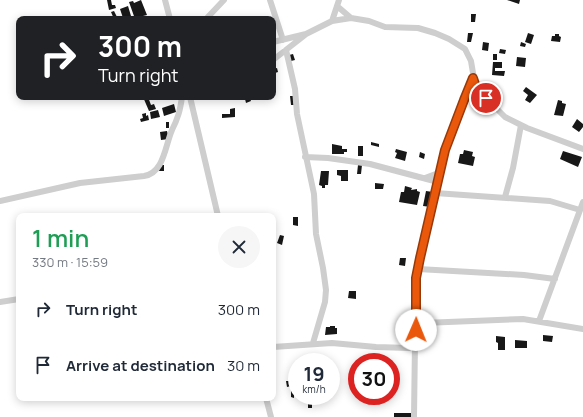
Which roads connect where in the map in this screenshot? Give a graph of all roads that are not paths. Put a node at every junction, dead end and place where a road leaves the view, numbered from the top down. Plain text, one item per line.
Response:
1 (165, 0) edge
2 (224, 0) edge
3 (270, 0) edge
4 (338, 3) edge
5 (169, 16) edge
6 (209, 16) edge
7 (275, 16) edge
8 (276, 18) edge
9 (351, 18) junction
10 (332, 21) junction
11 (306, 34) junction
12 (283, 40) junction
13 (276, 41) edge
14 (286, 50) junction
15 (276, 58) edge
16 (473, 78) junction
17 (182, 100) edge
18 (190, 100) edge
19 (521, 125) junction
20 (583, 149) edge
21 (305, 157) junction
22 (440, 172) junction
23 (425, 178) junction
24 (438, 182) junction
25 (435, 193) junction
26 (505, 197) junction
27 (0, 201) edge
28 (583, 202) edge
29 (580, 210) junction
30 (217, 213) edge
31 (418, 269) junction
32 (555, 279) junction
33 (16, 299) edge
34 (0, 302) edge
35 (539, 322) junction
36 (416, 325) junction
37 (583, 329) edge
38 (415, 341) junction
39 (313, 343) junction
40 (276, 347) edge
41 (267, 401) edge
42 (271, 417) edge
43 (414, 417) edge

1 - 5 street
2 - 6 street
3 - 7 street
4 - 9 street
4 - 10 street
8 - 12 street
9 - 10 street
9 - 16 street
10 - 11 street
11 - 12 street
11 - 14 street
12 - 13 street
14 - 15 street
14 - 21 street
16 - 19 street
16 - 22 street
17 - 27 street
18 - 30 street
19 - 20 street
19 - 26 street
21 - 23 street
21 - 39 street
22 - 23 street
22 - 24 street
23 - 24 street
24 - 25 street
25 - 26 street
25 - 31 street
26 - 29 street
28 - 29 street
29 - 32 street
31 - 32 street
31 - 36 street
32 - 35 street
33 - 34 street
35 - 36 street
35 - 37 street
36 - 38 street
38 - 39 street
38 - 43 street
39 - 40 street
41 - 42 street

